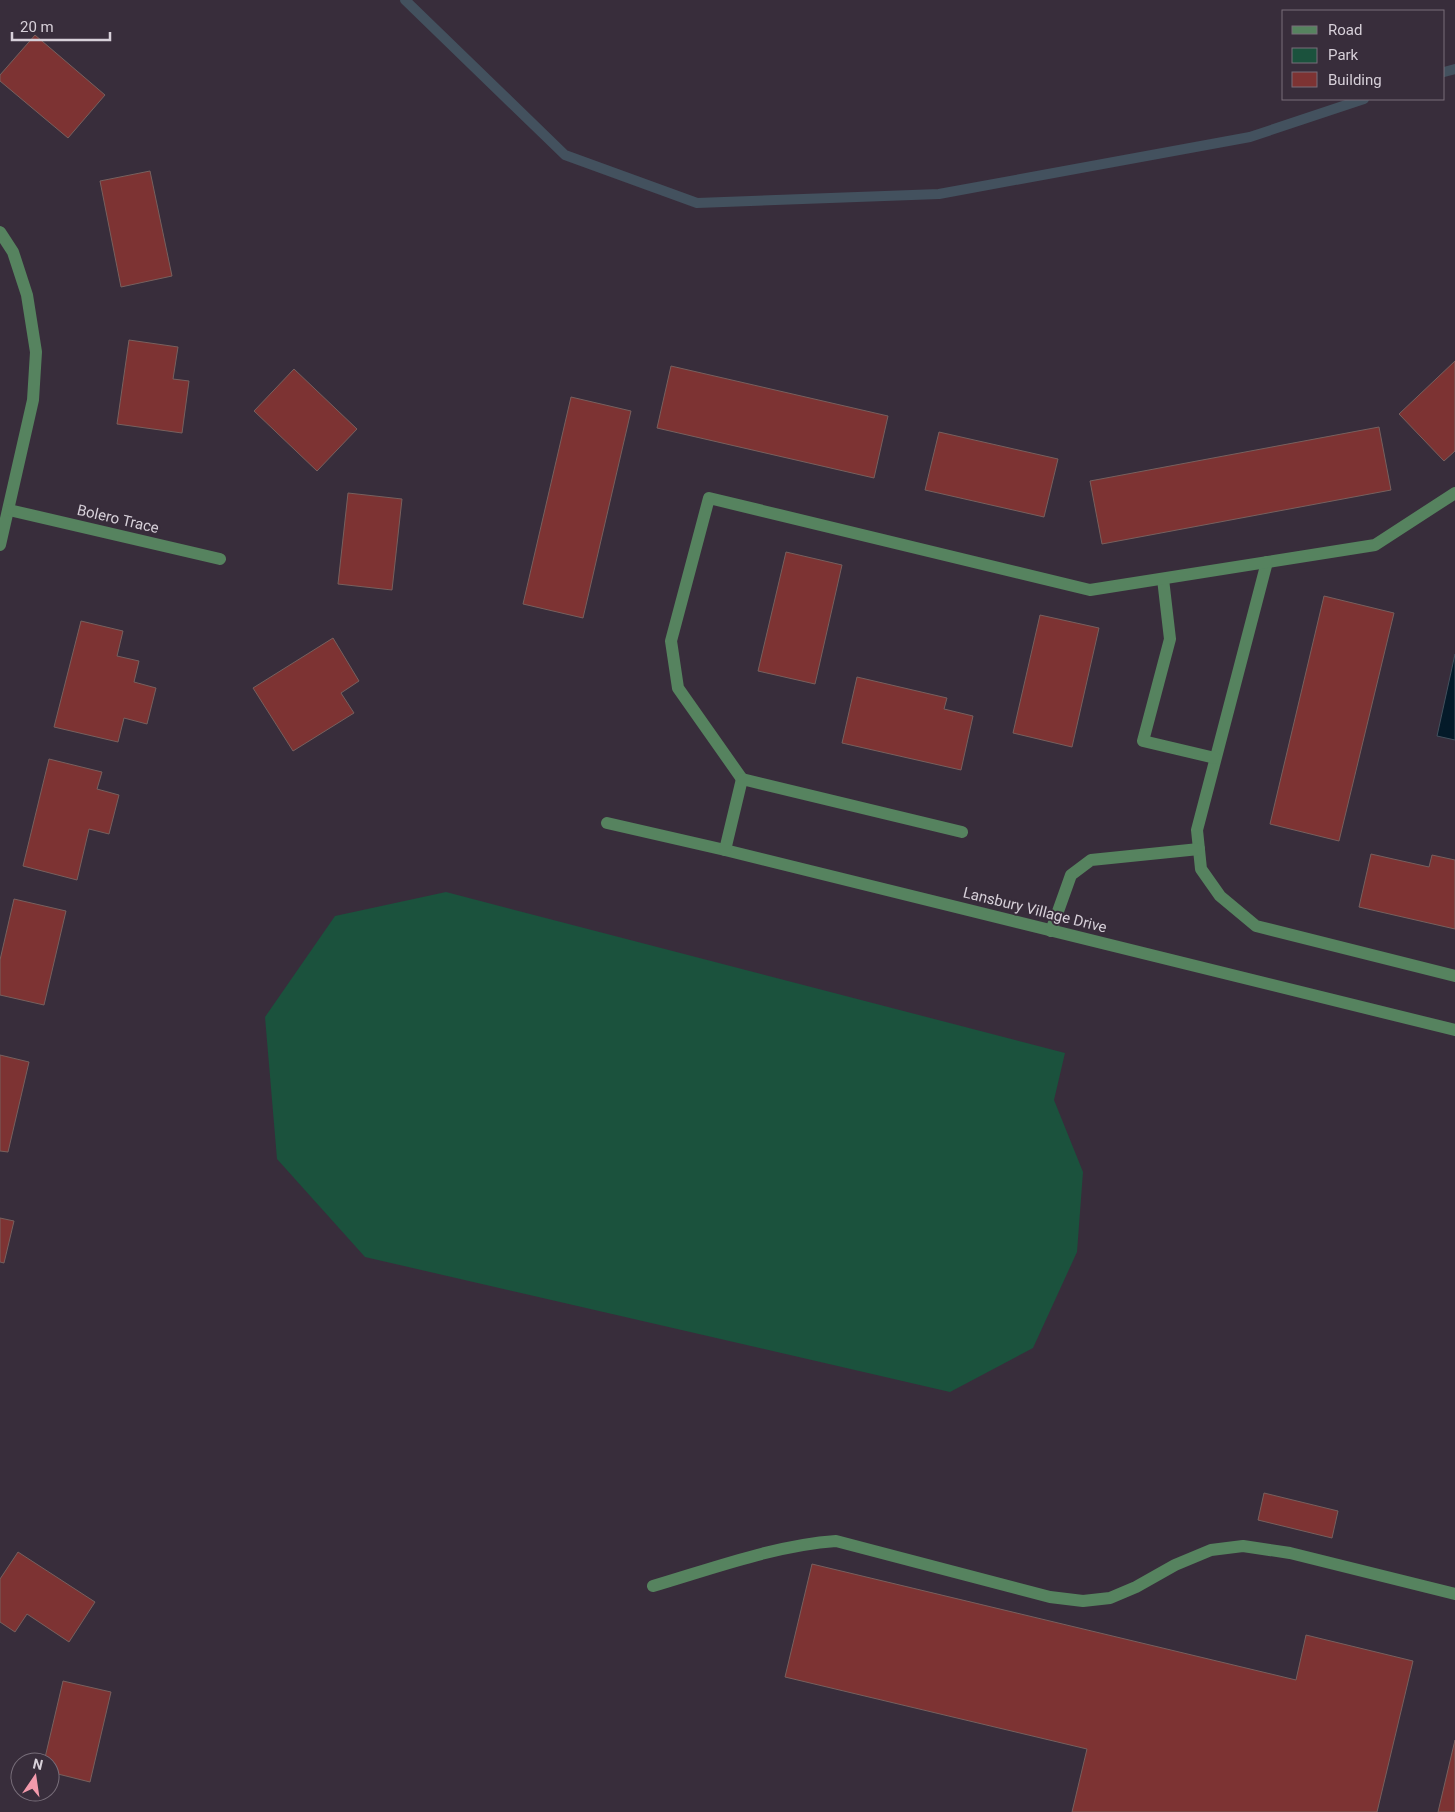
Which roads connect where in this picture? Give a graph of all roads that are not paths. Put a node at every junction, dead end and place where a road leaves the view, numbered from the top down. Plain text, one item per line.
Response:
1 (0, 232) edge
2 (1455, 493) edge
3 (9, 510) junction
4 (0, 545) edge
5 (220, 559) dead end
6 (1267, 562) junction
7 (1164, 579) junction
8 (1215, 758) junction
9 (742, 779) junction
10 (607, 823) dead end
11 (962, 832) dead end
12 (1199, 849) junction
13 (725, 850) junction
14 (1051, 931) junction
15 (1455, 976) edge
16 (1455, 1030) edge
17 (653, 1586) dead end
18 (1455, 1594) edge

1 - 3 street
2 - 6 street
3 - 4 street
3 - 5 street, Bolero Trace
6 - 7 street
6 - 8 street
7 - 8 street
7 - 9 street
8 - 12 street
9 - 11 street
9 - 13 street
10 - 13 street, Lansbury Village Drive
12 - 14 street
12 - 15 street
13 - 14 street, Lansbury Village Drive
14 - 16 street, Lansbury Village Drive
17 - 18 street

